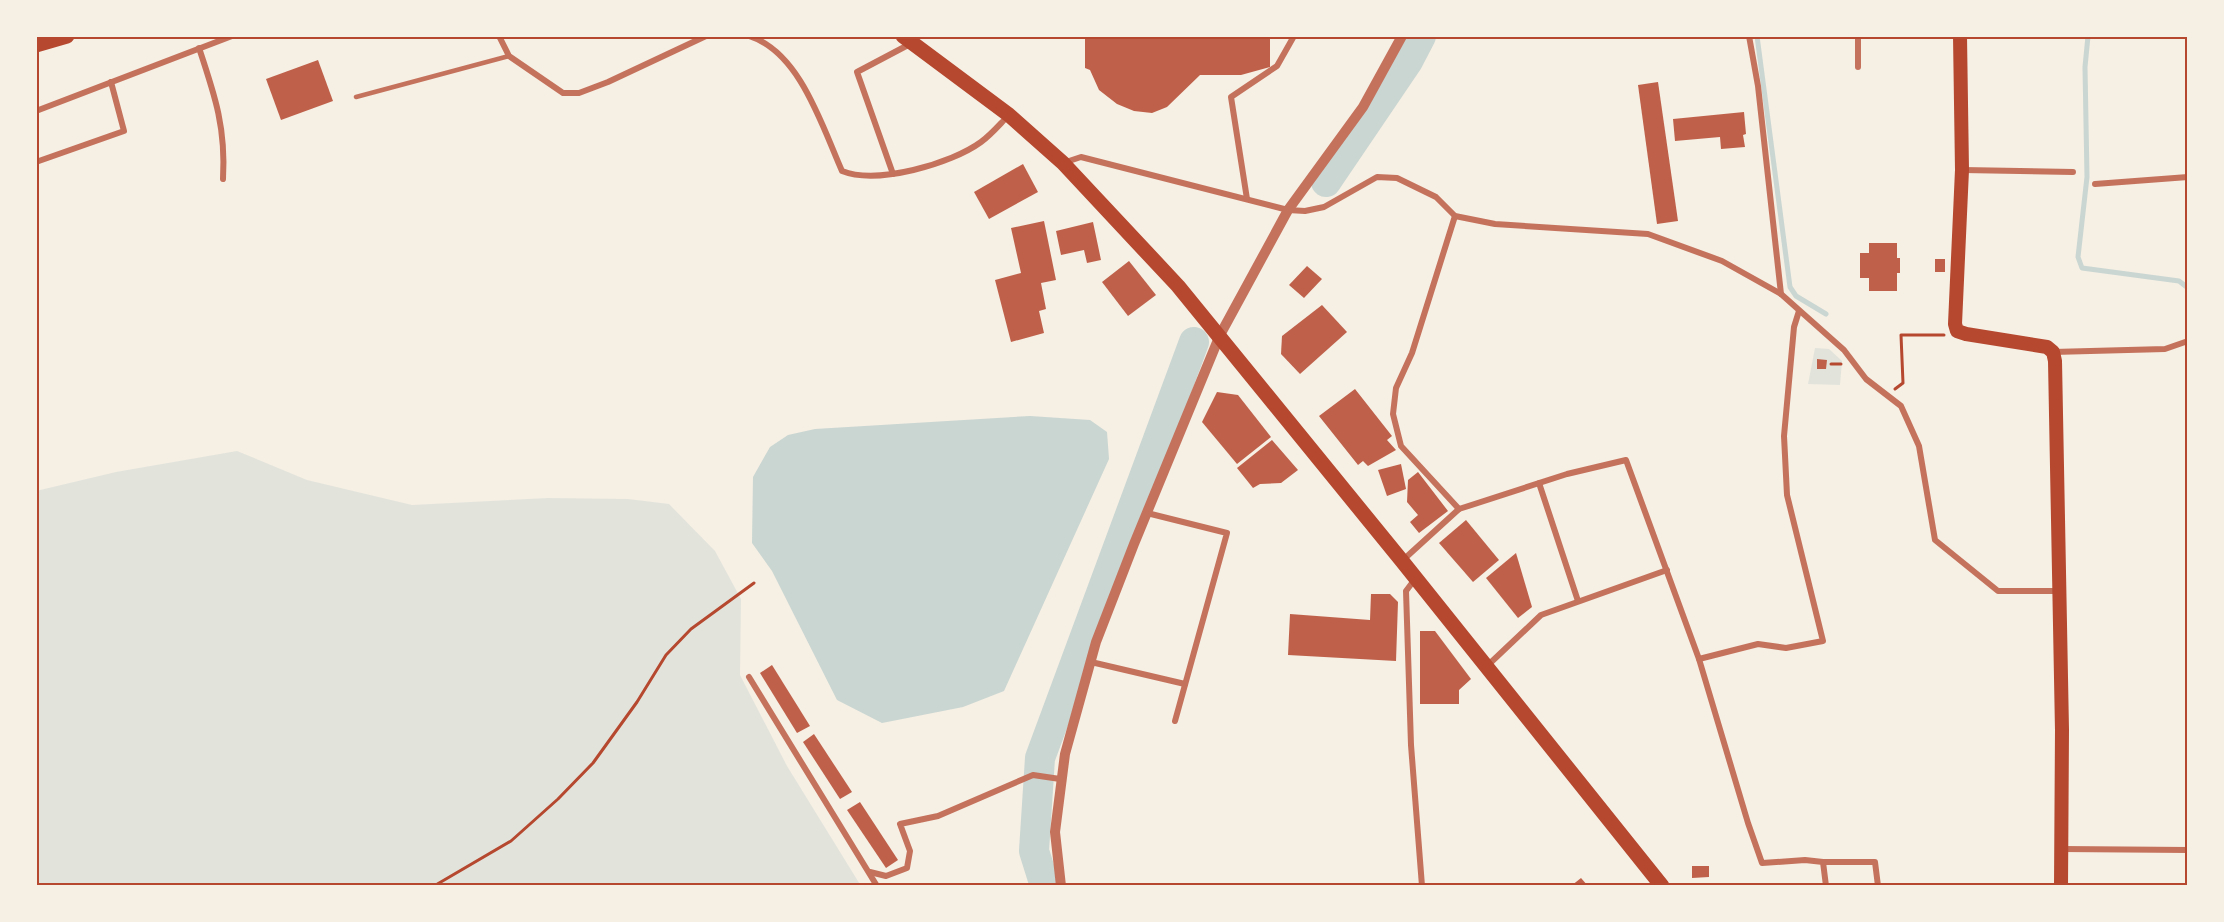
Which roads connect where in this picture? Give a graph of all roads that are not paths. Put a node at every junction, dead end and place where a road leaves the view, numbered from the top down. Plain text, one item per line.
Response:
1 (67, 36) edge
2 (232, 36) edge
3 (499, 36) edge
4 (706, 36) edge
5 (749, 36) edge
6 (1294, 36) edge
7 (1402, 36) edge
8 (1749, 36) edge
9 (1858, 36) edge
10 (1960, 36) edge
11 (908, 39) edge
12 (36, 45) edge
13 (200, 48) junction
14 (509, 56) junction
15 (1858, 68) dead end
16 (111, 82) junction
17 (356, 97) dead end
18 (36, 111) edge
19 (1009, 115) junction
20 (36, 162) edge
21 (1063, 163) junction
22 (1962, 170) junction
23 (2073, 172) dead end
24 (893, 174) junction
25 (2188, 177) edge
26 (223, 179) dead end
27 (2095, 184) dead end
28 (1247, 199) junction
29 (1288, 210) junction
30 (1455, 216) junction
31 (1781, 294) junction
32 (1799, 311) junction
33 (1220, 335) junction
34 (2188, 341) edge
35 (2053, 352) junction
36 (1539, 483) junction
37 (1459, 509) junction
38 (1147, 513) junction
39 (1402, 561) junction
40 (1667, 570) junction
41 (1416, 579) junction
42 (2060, 591) junction
43 (1578, 601) junction
44 (1699, 659) junction
45 (1091, 662) junction
46 (1485, 667) junction
47 (749, 677) dead end
48 (1185, 684) junction
49 (1175, 720) dead end
50 (1060, 779) junction
51 (2062, 849) junction
52 (2188, 850) edge
53 (1823, 862) junction
54 (870, 872) junction
55 (877, 886) edge
56 (1061, 886) edge
57 (1422, 886) edge
58 (1662, 886) edge
59 (1826, 886) edge
60 (1878, 886) edge
61 (2061, 886) edge

1 - 12 highway
2 - 13 street
3 - 14 street
4 - 14 street
5 - 24 street
6 - 28 street
7 - 29 street
8 - 31 street
9 - 15 street
10 - 22 main road
11 - 19 highway
11 - 24 street
13 - 16 street
13 - 26 street
14 - 17 lane
16 - 18 street
16 - 20 street
19 - 21 highway
19 - 24 street
21 - 28 street
21 - 33 highway
22 - 23 street
22 - 35 main road
25 - 27 street
28 - 29 street
29 - 30 street
29 - 33 street
30 - 31 street
30 - 37 street
31 - 32 street
32 - 42 street
32 - 44 street
33 - 38 street
33 - 39 highway
34 - 35 street
35 - 42 main road
36 - 37 street
36 - 40 street
36 - 43 street
37 - 39 street
38 - 45 street
38 - 48 street
39 - 41 highway
40 - 43 street
40 - 44 street
41 - 46 highway
41 - 57 street
42 - 51 main road
43 - 46 street
44 - 53 street
45 - 48 street
45 - 50 street
46 - 58 highway
47 - 54 street
48 - 49 street
50 - 54 street
50 - 56 street
51 - 52 street
51 - 61 main road
53 - 59 street
53 - 60 street
54 - 55 street

